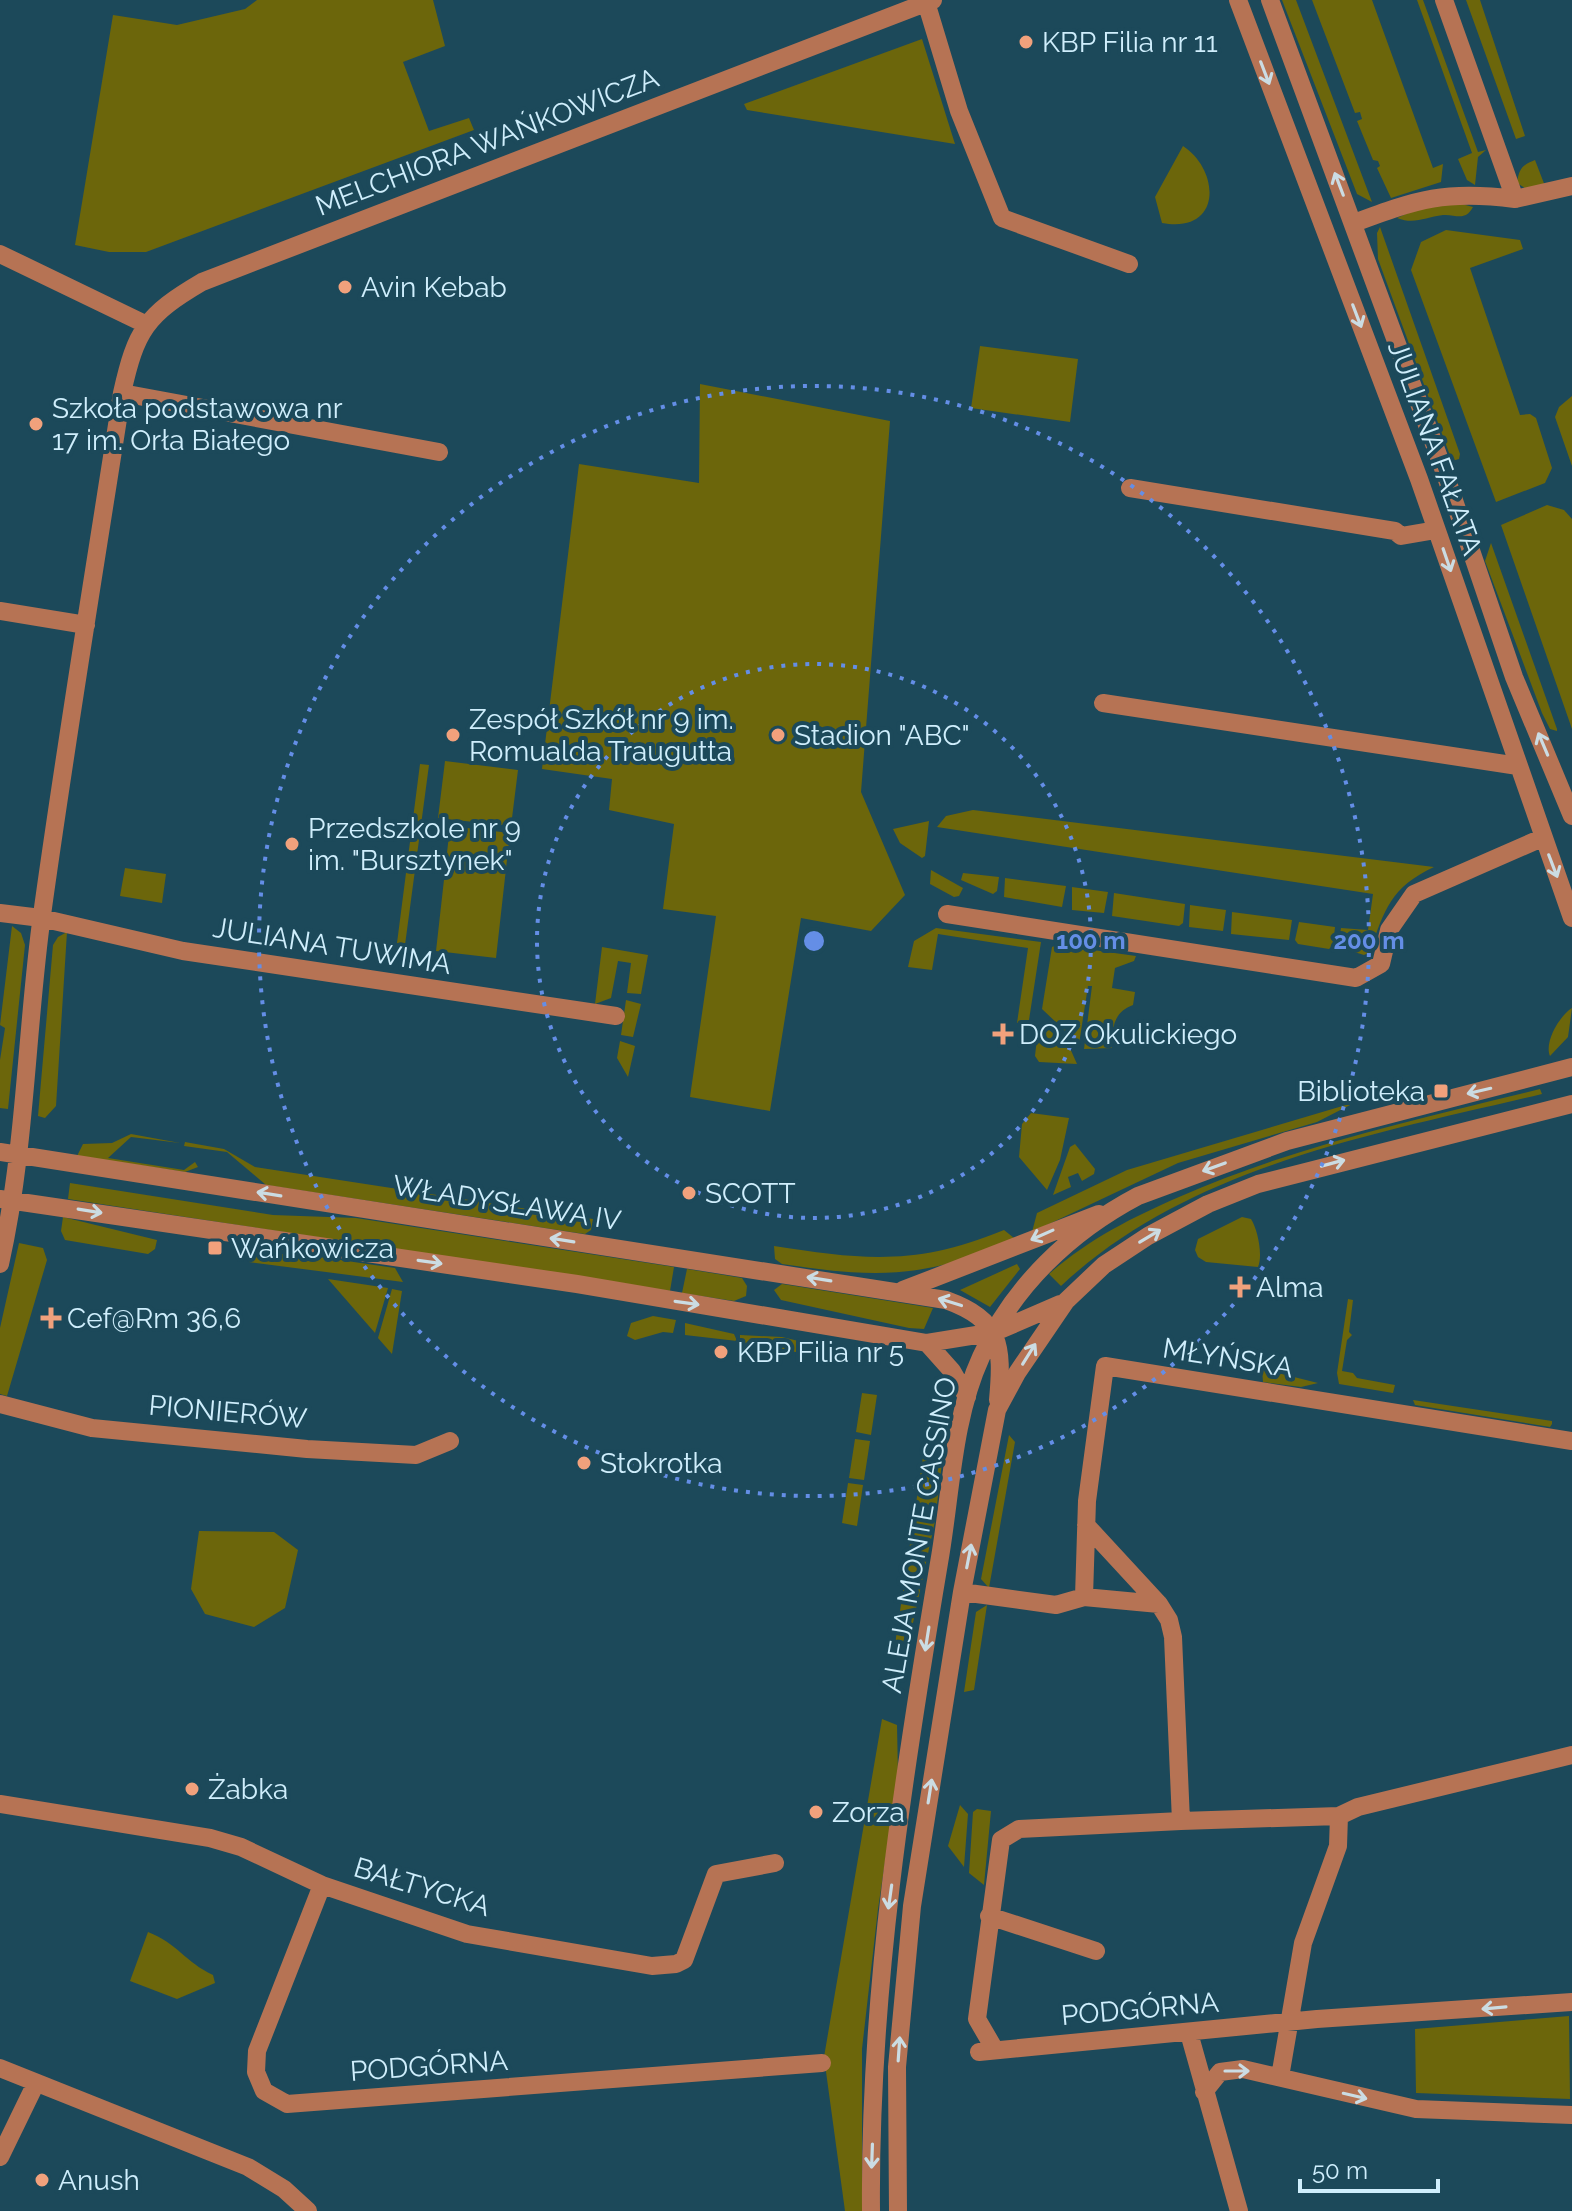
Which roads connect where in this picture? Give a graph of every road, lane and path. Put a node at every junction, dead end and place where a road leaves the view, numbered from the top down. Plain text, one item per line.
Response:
1 (1238, 0) edge
2 (1270, 0) edge
3 (1444, 0) edge
4 (930, 1) edge
5 (1572, 186) edge
6 (1515, 199) junction
7 (1354, 223) junction
8 (0, 254) edge
9 (1129, 264) dead end
10 (145, 324) junction
11 (122, 393) junction
12 (439, 452) dead end
13 (1130, 488) dead end
14 (1436, 530) junction
15 (0, 611) edge
16 (86, 625) junction
17 (1103, 703) dead end
18 (1518, 766) junction
19 (1572, 816) edge
20 (1542, 838) junction
21 (0, 913) edge
22 (947, 914) dead end
23 (41, 918) junction
24 (1572, 918) edge
25 (616, 1016) dead end
26 (1572, 1067) edge
27 (1572, 1104) edge
28 (0, 1152) edge
29 (20, 1156) junction
30 (6, 1199) edge
31 (1115, 1208) junction
32 (0, 1264) edge
33 (896, 1291) junction
34 (1066, 1301) junction
35 (995, 1332) junction
36 (927, 1343) junction
37 (967, 1397) junction
38 (0, 1404) edge
39 (997, 1410) junction
40 (450, 1441) dead end
41 (1572, 1441) edge
42 (1086, 1525) junction
43 (962, 1592) junction
44 (1084, 1597) junction
45 (1159, 1604) junction
46 (1572, 1755) edge
47 (0, 1804) edge
48 (1339, 1816) junction
49 (1181, 1821) junction
50 (775, 1863) dead end
51 (322, 1885) junction
52 (989, 1916) junction
53 (1096, 1951) dead end
54 (1572, 2002) edge
55 (1289, 2021) junction
56 (1189, 2033) junction
57 (822, 2063) dead end
58 (0, 2068) edge
59 (1280, 2077) junction
60 (36, 2083) junction
61 (1204, 2092) junction
62 (1572, 2115) edge
63 (0, 2157) edge
64 (308, 2211) edge
65 (871, 2211) edge
66 (898, 2211) edge
67 (1239, 2211) edge

1 -> 14 street, JULIANA FAŁATA
7 -> 2 street, JULIANA FAŁATA
3 - 6 street
4 - 9 street, MELCHIORA WAŃKOWICZA
4 - 10 street, MELCHIORA WAŃKOWICZA
5 - 6 street
6 - 7 street
19 -> 7 street, JULIANA FAŁATA
8 - 10 street
10 - 11 street, MELCHIORA WAŃKOWICZA
11 - 12 street
11 - 16 street, MELCHIORA WAŃKOWICZA
13 - 14 street
14 -> 18 street, JULIANA FAŁATA
15 - 16 street
16 - 23 street, MELCHIORA WAŃKOWICZA
17 - 18 street
18 - 20 street, JULIANA FAŁATA
20 - 22 street
20 -> 24 street, JULIANA FAŁATA
21 - 23 street
23 - 25 street, JULIANA TUWIMA
23 - 29 street, MELCHIORA WAŃKOWICZA
26 -> 31 street, ALEJA MONTE CASSINO
34 -> 27 street, ALEJA MONTE CASSINO
28 - 29 street, WŁADYSŁAWA IV
29 - 30 street, MELCHIORA WAŃKOWICZA
33 -> 29 street, WŁADYSŁAWA IV
30 - 32 street, MELCHIORA WAŃKOWICZA
30 -> 36 street
31 -> 33 street
31 - 35 street, ALEJA MONTE CASSINO
35 -> 33 street, WŁADYSŁAWA IV
34 - 35 street
39 -> 34 street, ALEJA MONTE CASSINO
35 - 36 street
35 - 37 street, ALEJA MONTE CASSINO
35 - 39 street
36 - 37 street
37 -> 65 street, ALEJA MONTE CASSINO
38 - 40 street, PIONIERÓW
43 -> 39 street, ALEJA MONTE CASSINO
41 - 42 street, MŁYŃSKA
42 - 44 street, MŁYŃSKA
42 - 45 street
43 - 44 street
66 -> 43 street, ALEJA MONTE CASSINO
44 - 45 street
45 - 49 street
46 - 48 street, PODGÓRNA
47 - 51 street, BAŁTYCKA
48 - 49 street, PODGÓRNA
48 - 55 street
49 - 52 street, PODGÓRNA
50 - 51 street, BAŁTYCKA
51 - 57 street, PODGÓRNA
52 - 53 street
52 - 56 street, PODGÓRNA
54 -> 55 street, PODGÓRNA
55 - 56 street, PODGÓRNA
55 - 59 street
56 - 61 street
58 - 60 street
61 -> 59 street
59 -> 62 street
60 - 63 street
60 - 64 street
61 - 67 street

